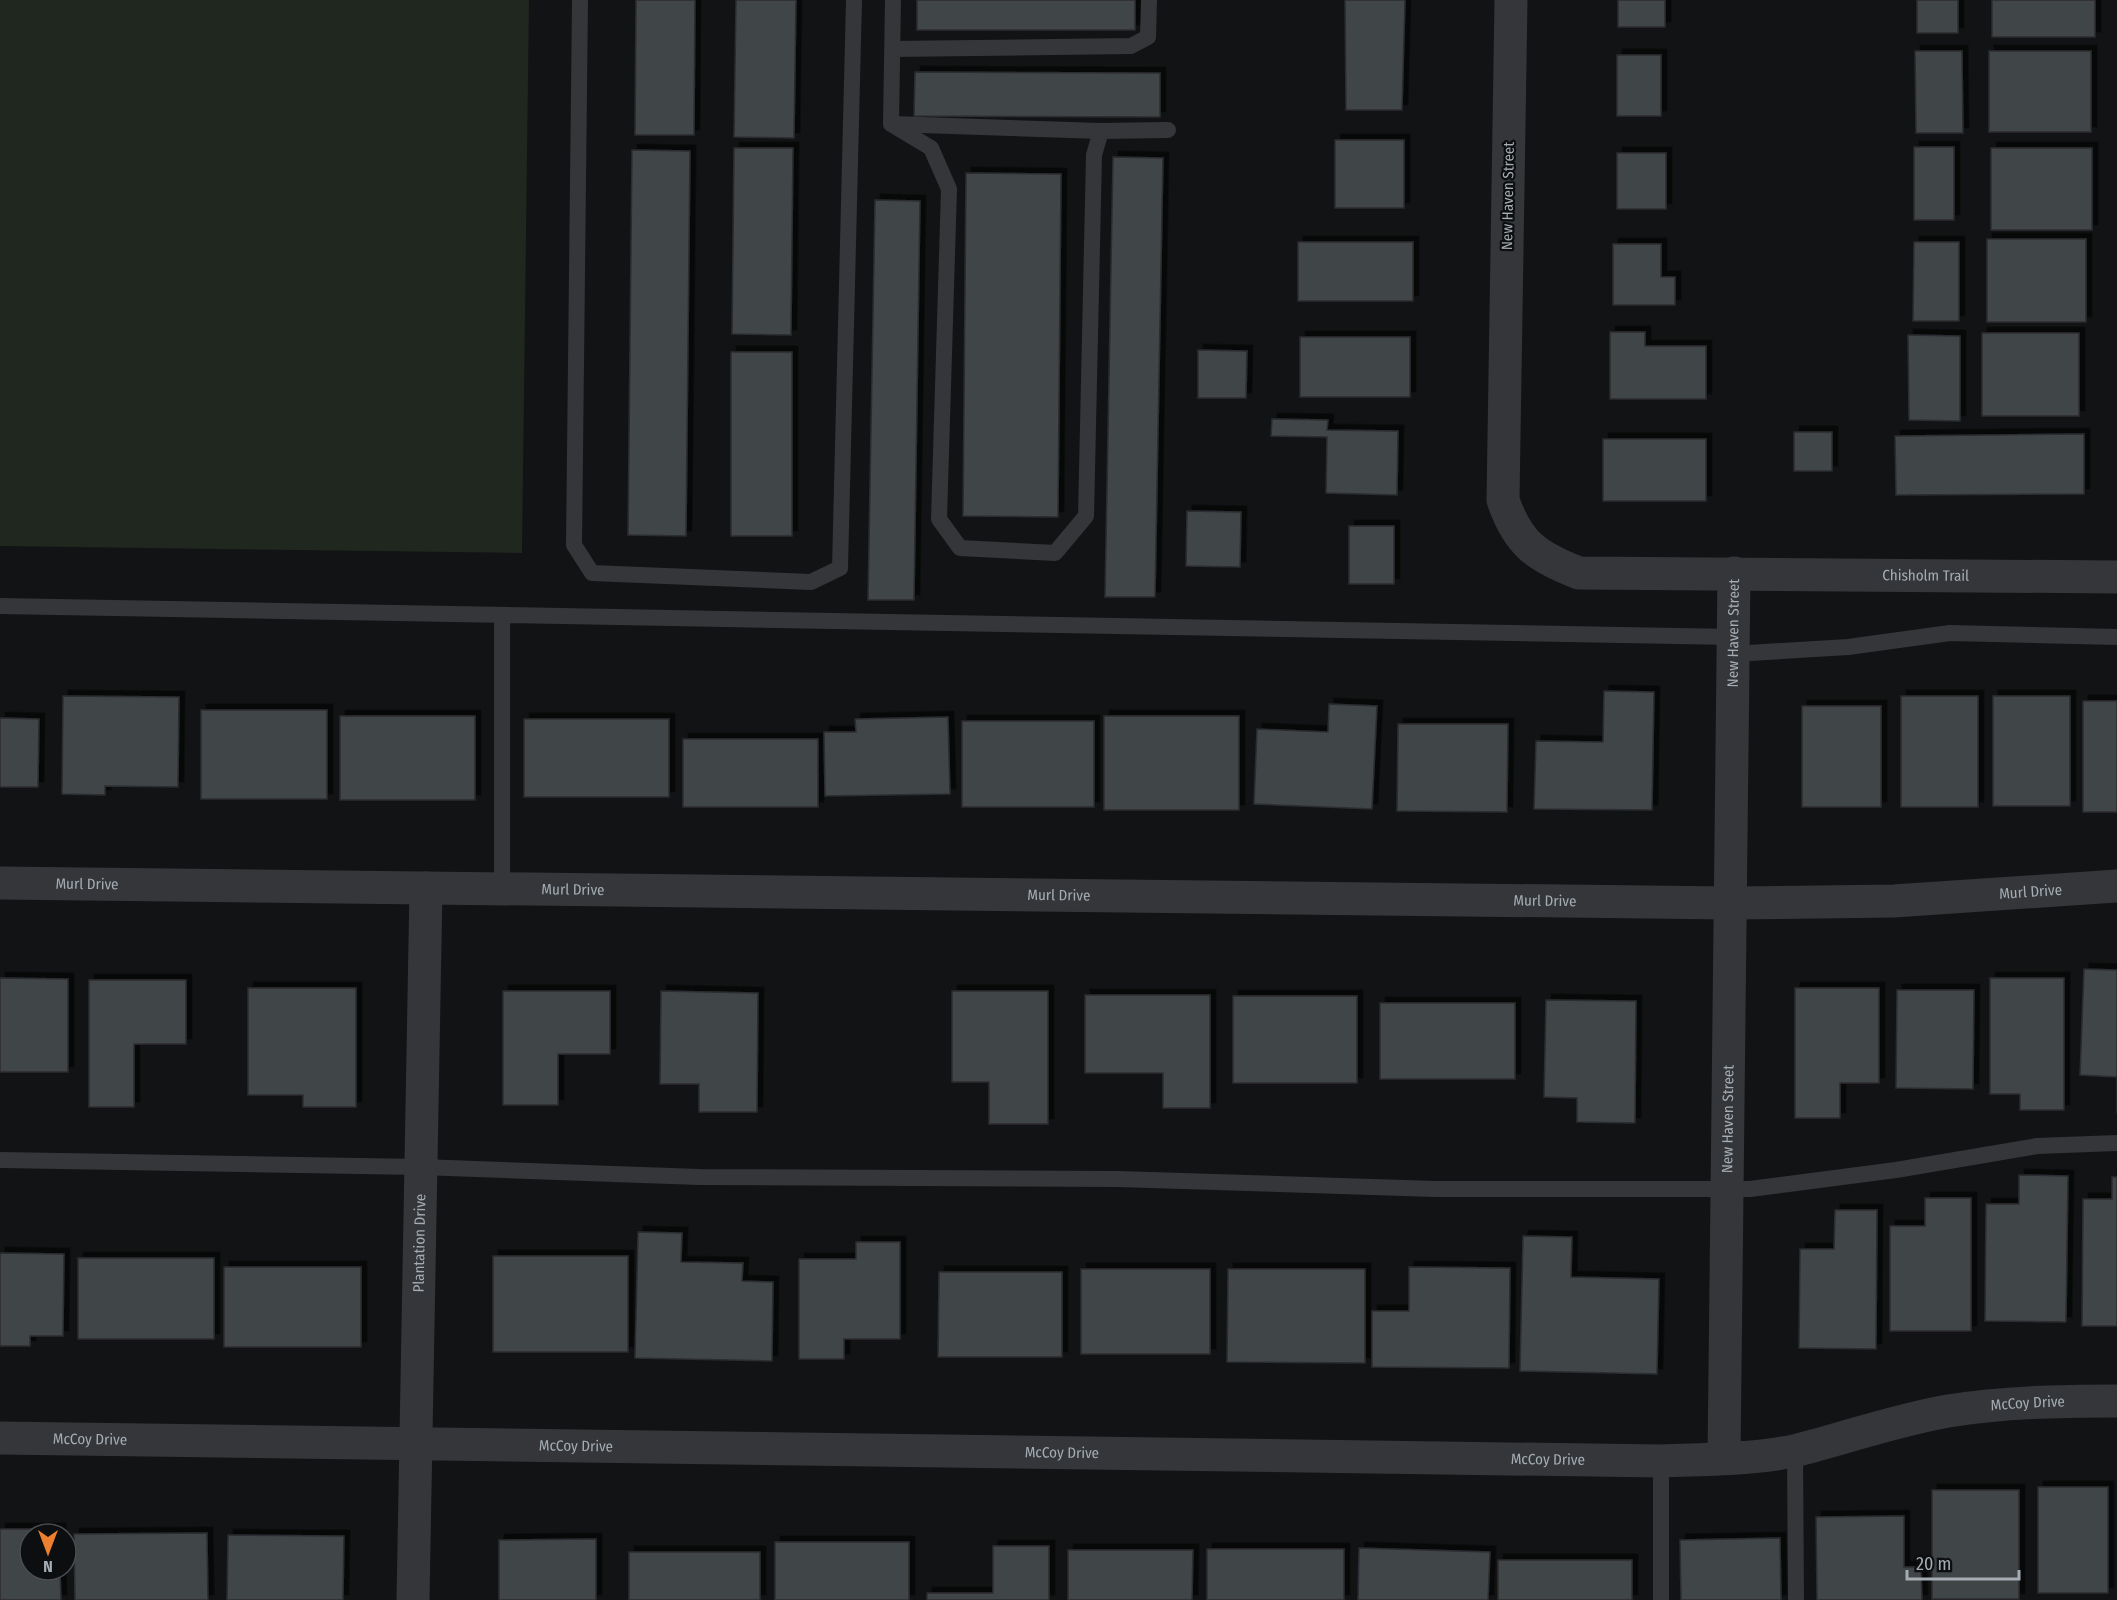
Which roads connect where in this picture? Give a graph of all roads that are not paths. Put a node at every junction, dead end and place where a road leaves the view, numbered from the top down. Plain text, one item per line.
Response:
1 (580, 0) edge
2 (854, 0) edge
3 (893, 0) edge
4 (1149, 0) edge
5 (1511, 0) edge
6 (892, 49) junction
7 (891, 124) junction
8 (1168, 130) dead end
9 (1101, 131) junction
10 (1734, 573) junction
11 (2117, 577) edge
12 (0, 606) edge
13 (502, 615) junction
14 (2117, 637) edge
15 (1733, 645) junction
16 (0, 883) edge
17 (2117, 886) edge
18 (426, 888) junction
19 (502, 888) junction
20 (1730, 903) junction
21 (2117, 1143) edge
22 (0, 1160) edge
23 (421, 1167) junction
24 (1727, 1189) junction
25 (2117, 1401) edge
26 (0, 1437) edge
27 (416, 1444) junction
28 (1795, 1450) junction
29 (1724, 1458) junction
30 (1661, 1461) junction
31 (413, 1600) edge
32 (1661, 1600) edge
33 (1796, 1600) edge

1 - 2 lane
3 - 6 lane
4 - 6 lane
5 - 10 street, New Haven Street
6 - 7 lane
7 - 9 lane
7 - 9 lane
8 - 9 lane
10 - 11 street, Chisholm Trail
10 - 15 street, New Haven Street
12 - 13 lane
13 - 15 lane
13 - 19 lane
14 - 15 lane
15 - 20 street, New Haven Street
16 - 18 street, Murl Drive
17 - 20 street, Murl Drive
18 - 19 street, Murl Drive
18 - 23 street, Plantation Drive
19 - 20 street, Murl Drive
20 - 24 street, New Haven Street
21 - 24 lane
22 - 23 lane
23 - 24 lane
23 - 27 street, Plantation Drive
24 - 29 street, New Haven Street
25 - 28 street, McCoy Drive
26 - 27 street, McCoy Drive
27 - 30 street, McCoy Drive
27 - 31 street, Plantation Drive
28 - 29 street, McCoy Drive
28 - 33 lane
29 - 30 street, McCoy Drive
30 - 32 lane

